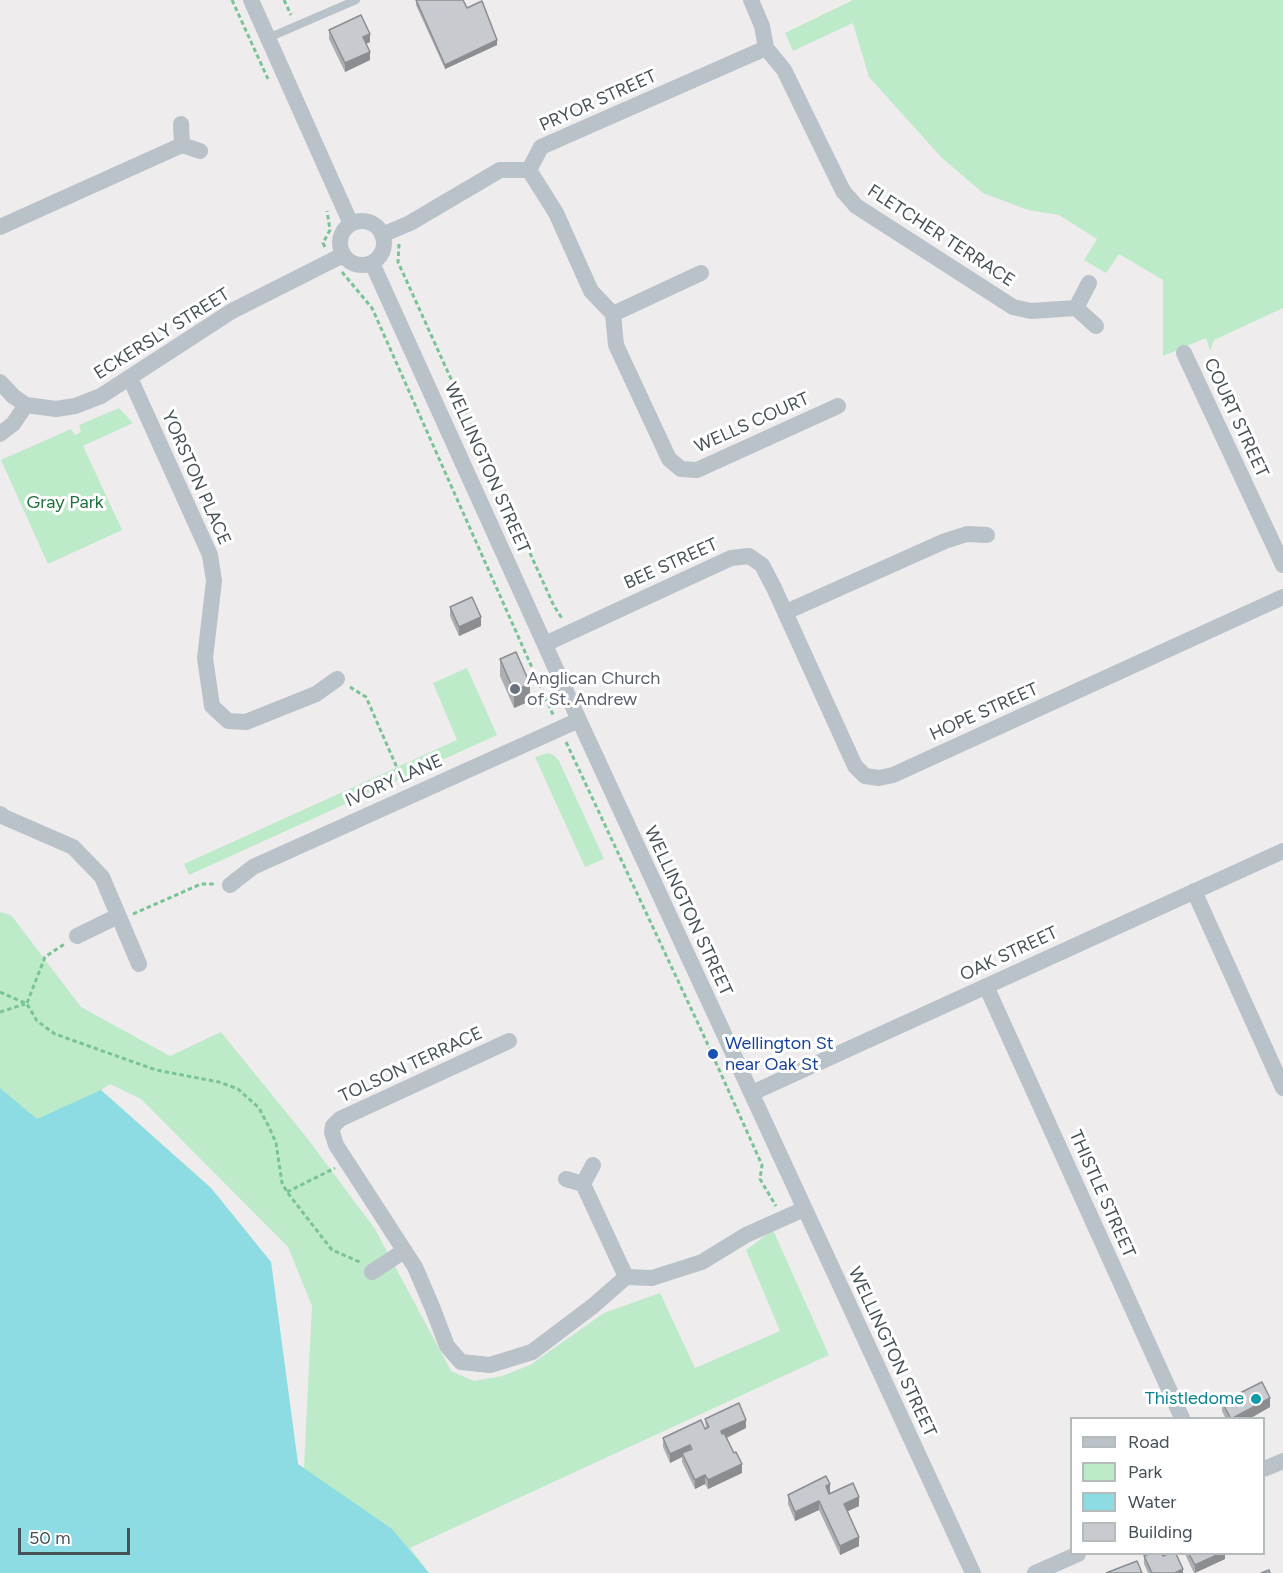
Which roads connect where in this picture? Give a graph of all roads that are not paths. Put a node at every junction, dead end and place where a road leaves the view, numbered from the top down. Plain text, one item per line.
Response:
1 (251, 0) edge
2 (356, 0) edge
3 (751, 0) edge
4 (268, 38) junction
5 (766, 48) junction
6 (182, 124) dead end
7 (182, 145) junction
8 (200, 151) dead end
9 (529, 170) junction
10 (351, 224) junction
11 (0, 227) edge
12 (382, 235) junction
13 (337, 258) junction
14 (372, 263) junction
15 (701, 273) dead end
16 (1089, 283) dead end
17 (1076, 308) junction
18 (613, 314) junction
19 (1096, 327) dead end
20 (1184, 353) dead end
21 (130, 378) junction
22 (0, 382) edge
23 (26, 405) junction
24 (838, 406) dead end
25 (0, 434) edge
26 (987, 535) dead end
27 (1283, 565) edge
28 (1283, 597) edge
29 (786, 612) junction
30 (545, 644) junction
31 (337, 679) road end
32 (579, 720) junction
33 (0, 814) edge
34 (1283, 850) edge
35 (230, 885) road end
36 (1194, 891) junction
37 (118, 916) junction
38 (77, 936) road end
39 (139, 964) dead end
40 (986, 987) junction
41 (509, 1041) dead end
42 (1283, 1088) edge
43 (752, 1093) junction
44 (593, 1165) dead end
45 (566, 1179) dead end
46 (584, 1184) junction
47 (804, 1209) junction
48 (404, 1251) junction
49 (375, 1271) road end
50 (626, 1277) junction
51 (1181, 1417) edge
52 (1283, 1461) edge
53 (1265, 1468) edge
54 (1076, 1555) edge
55 (973, 1573) edge
56 (1035, 1573) edge

1 - 4 street
2 - 4 lane
3 - 5 street
4 - 10 street
5 - 9 street, PRYOR STREET
5 - 17 street, FLETCHER TERRACE
6 - 7 street
7 - 8 street
7 - 11 street
9 - 12 street
9 - 18 street
10 - 12 street
10 - 13 street
12 - 14 street
13 - 14 street
13 - 21 street, ECKERSLY STREET
14 - 30 street, WELLINGTON STREET
15 - 18 street
16 - 17 street
17 - 19 street
18 - 24 street, WELLS COURT
20 - 27 street, COURT STREET
21 - 23 street, ECKERSLY STREET
21 - 31 street, YORSTON PLACE
22 - 23 street
23 - 25 street
26 - 29 street
28 - 29 street, HOPE STREET
29 - 30 street, BEE STREET
30 - 32 street, WELLINGTON STREET
32 - 35 street, IVORY LANE
32 - 43 street, WELLINGTON STREET
33 - 37 street
34 - 36 street, OAK STREET
36 - 40 street, OAK STREET
36 - 42 street
37 - 38 street
37 - 39 street
40 - 43 street, OAK STREET
40 - 51 street, THISTLE STREET
41 - 48 street, TOLSON TERRACE
43 - 47 street, WELLINGTON STREET
44 - 46 street
45 - 46 street
46 - 50 street
47 - 50 street
47 - 55 street, WELLINGTON STREET
48 - 49 street
48 - 50 street, TOLSON TERRACE
52 - 53 street
54 - 56 street

